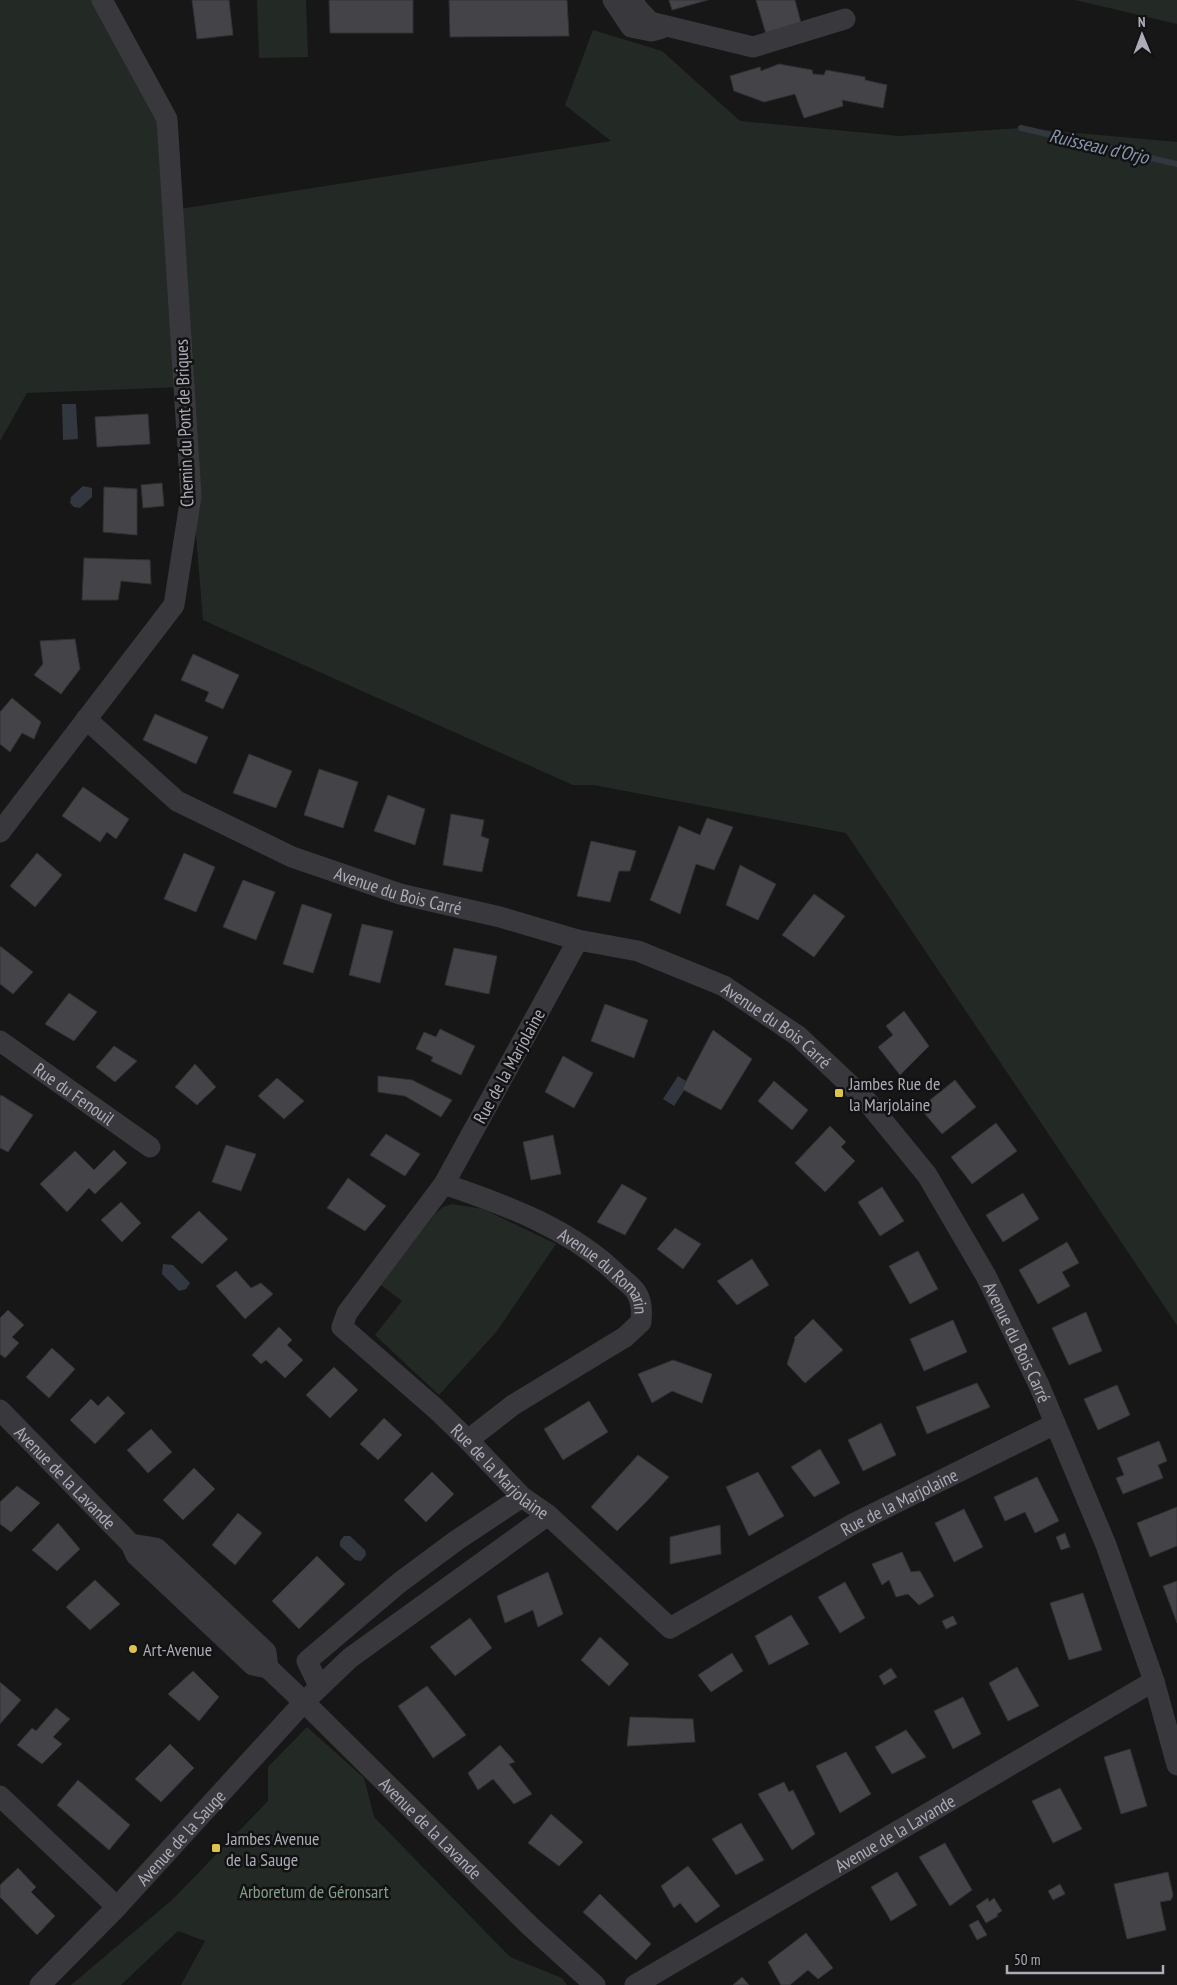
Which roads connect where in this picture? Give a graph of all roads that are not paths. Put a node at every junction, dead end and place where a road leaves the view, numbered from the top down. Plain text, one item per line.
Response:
1 (102, 0) edge
2 (613, 0) edge
3 (633, 0) edge
4 (845, 19) dead end
5 (667, 27) junction
6 (86, 719) junction
7 (0, 832) edge
8 (578, 940) junction
9 (0, 1041) edge
10 (150, 1147) dead end
11 (444, 1184) junction
12 (0, 1410) edge
13 (1055, 1424) junction
14 (468, 1440) junction
15 (522, 1497) junction
16 (548, 1515) junction
17 (1154, 1681) junction
18 (319, 1686) junction
19 (304, 1702) junction
20 (1177, 1765) edge
21 (0, 1796) edge
22 (117, 1907) junction
23 (40, 1985) edge
24 (595, 1985) edge
25 (635, 1985) edge

1 - 6 street, Chemin du Pont de Briques
2 - 5 street
3 - 5 street
4 - 5 street
6 - 7 street, Chemin du Pont de Briques
6 - 8 street, Avenue du Bois Carré
8 - 11 street, Rue de la Marjolaine
8 - 13 street, Avenue du Bois Carré
9 - 10 street, Rue du Fenouil
11 - 14 street, Rue de la Marjolaine
11 - 14 street, Avenue du Romarin
12 - 19 street, Avenue de la Lavande
13 - 16 street, Rue de la Marjolaine
13 - 17 street, Avenue du Bois Carré
14 - 15 street, Rue de la Marjolaine
15 - 16 street, Rue de la Marjolaine
15 - 18 street
16 - 18 street, Avenue de la Sauge
17 - 20 street, Avenue du Bois Carré
17 - 25 street, Avenue de la Lavande
18 - 19 street, Avenue de la Sauge
19 - 22 street, Avenue de la Sauge
19 - 24 street, Avenue de la Lavande
21 - 22 street
22 - 23 street, Avenue de la Sauge

